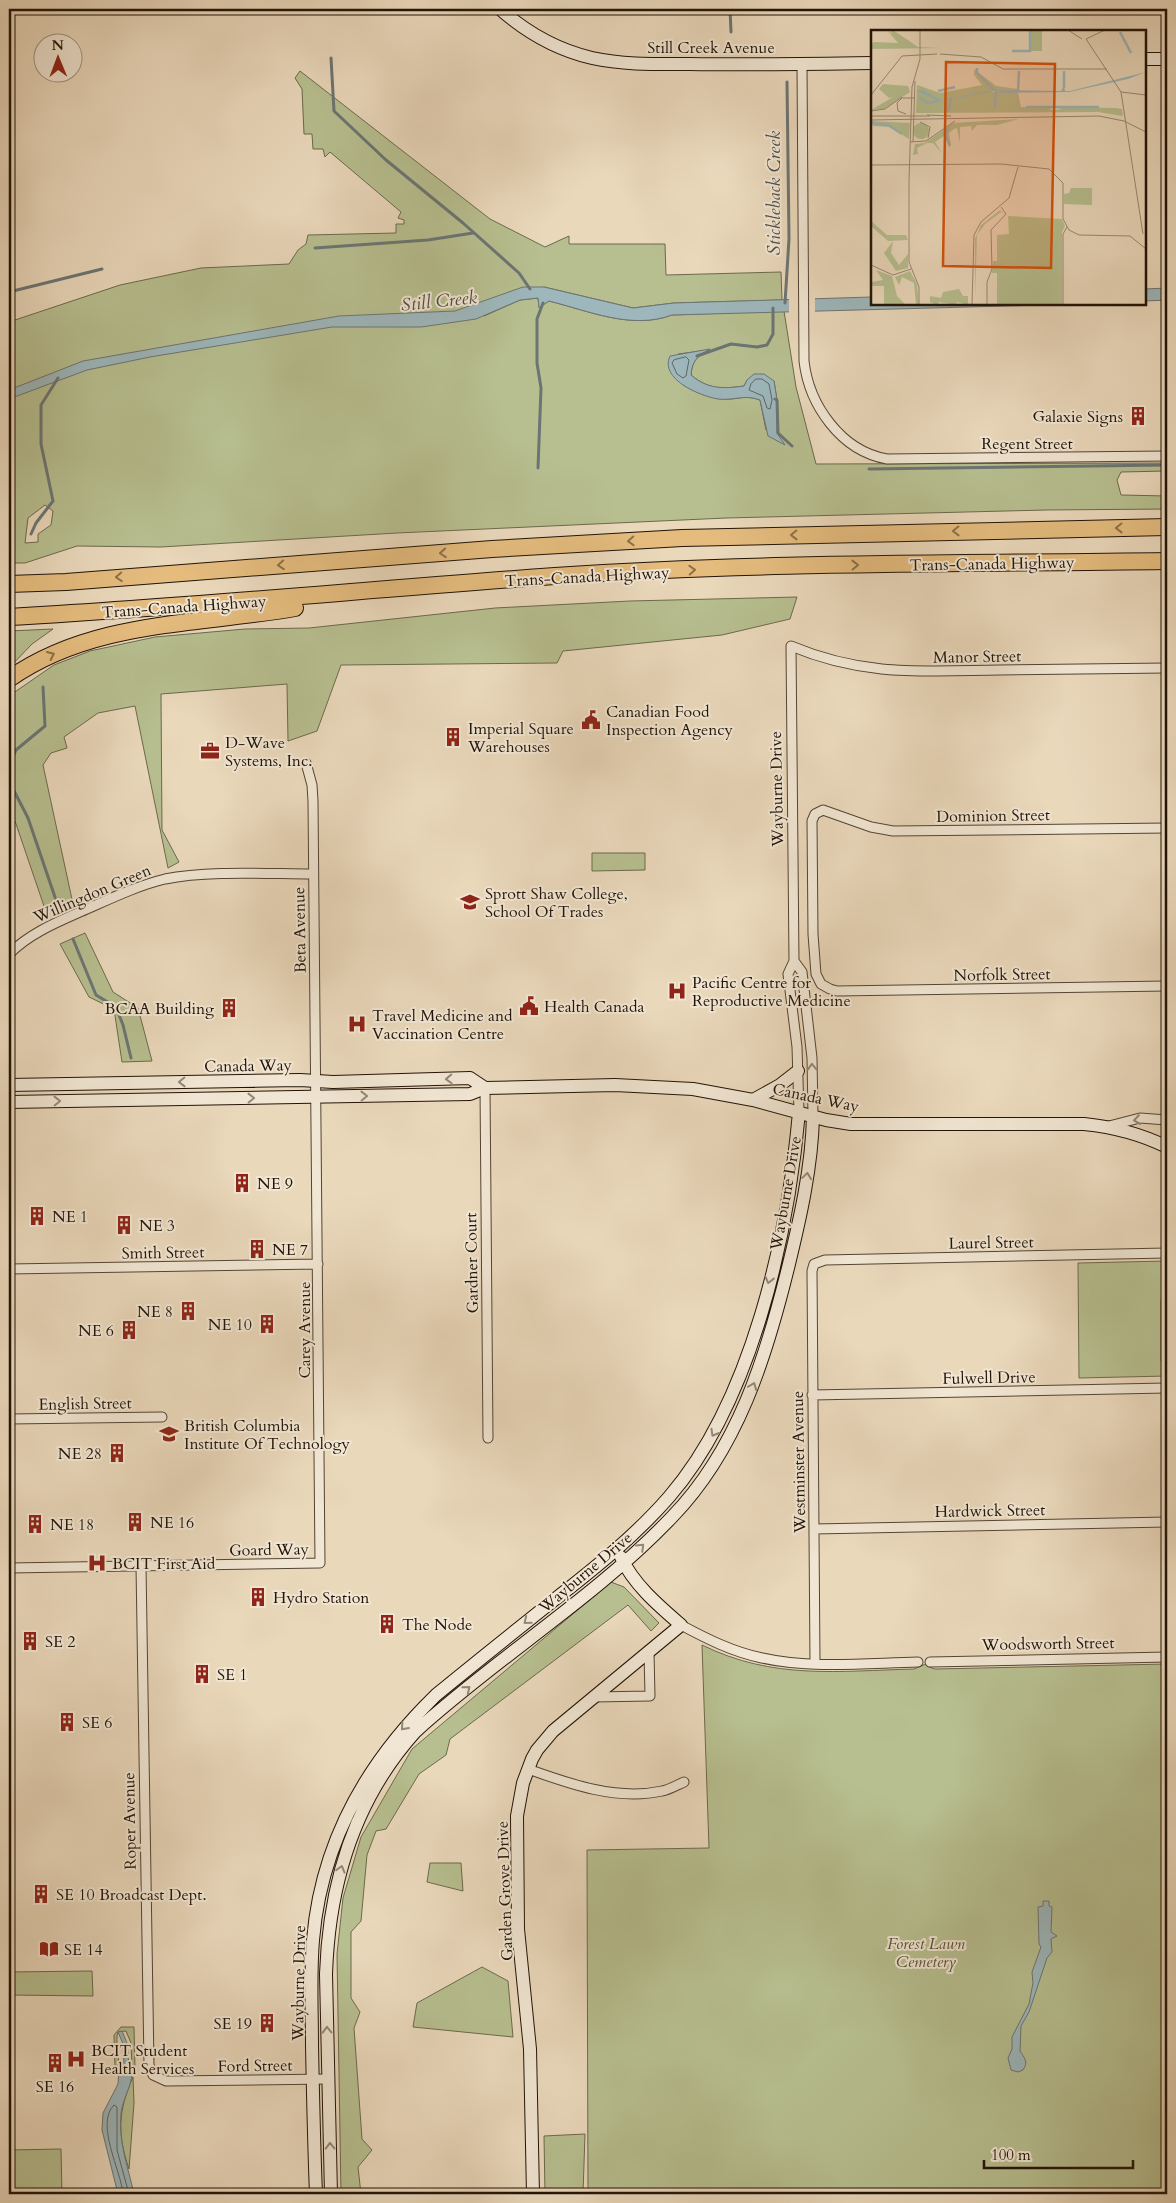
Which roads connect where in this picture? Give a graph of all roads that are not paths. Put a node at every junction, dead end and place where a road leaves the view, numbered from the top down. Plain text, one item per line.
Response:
1 (500, 9) edge
2 (1146, 59) edge
3 (1167, 59) edge
4 (871, 63) edge
5 (802, 64) junction
6 (1167, 456) edge
7 (1167, 527) edge
8 (1167, 561) edge
9 (9, 576) edge
10 (66, 582) junction
11 (9, 584) edge
12 (386, 591) junction
13 (9, 617) edge
14 (792, 646) joint
15 (1167, 668) edge
16 (9, 679) edge
17 (306, 763) dead end
18 (1167, 828) edge
19 (313, 874) junction
20 (9, 954) edge
21 (794, 961) junction
22 (1167, 986) edge
23 (837, 991) joint
24 (798, 1071) junction
25 (315, 1081) junction
26 (9, 1086) edge
27 (484, 1088) junction
28 (315, 1097) junction
29 (753, 1100) junction
30 (9, 1102) edge
31 (799, 1112) junction
32 (813, 1116) junction
33 (1167, 1120) edge
34 (1108, 1126) junction
35 (1167, 1147) edge
36 (1167, 1253) edge
37 (816, 1262) joint
38 (318, 1264) junction
39 (9, 1269) edge
40 (1167, 1388) edge
41 (812, 1395) junction
42 (723, 1416) junction
43 (162, 1417) dead end
44 (9, 1419) edge
45 (736, 1425) junction
46 (488, 1438) dead end
47 (1167, 1522) edge
48 (814, 1529) junction
49 (617, 1550) junction
50 (320, 1563) joint
51 (624, 1564) junction
52 (141, 1566) junction
53 (9, 1568) edge
54 (681, 1625) junction
55 (649, 1653) junction
56 (1167, 1657) edge
57 (918, 1662) dead end
58 (930, 1662) dead end
59 (815, 1663) junction
60 (594, 1697) junction
61 (424, 1715) junction
62 (528, 1769) junction
63 (684, 1782) dead end
64 (153, 2075) joint
65 (313, 2079) junction
66 (328, 2079) junction
67 (316, 2194) edge
68 (331, 2194) edge
69 (533, 2194) edge

1 - 5 street, Still Creek Avenue
2 - 3 street
4 - 5 street, Still Creek Avenue
5 - 6 street, Regent Street
7 -> 10 highway, Trans-Canada Highway
12 -> 8 highway, Trans-Canada Highway
9 - 10 highway
10 - 11 highway, Trans-Canada Highway
12 - 13 highway, Trans-Canada Highway
16 -> 12 highway
14 - 15 street, Manor Street
14 - 21 street, Wayburne Drive
17 - 19 street, Beta Avenue
18 - 23 street, Dominion Street
19 - 20 street, Willingdon Green
19 - 25 street, Beta Avenue
21 - 24 street, Wayburne Drive
32 -> 21 street, Wayburne Drive
22 - 23 street, Norfolk Street
24 - 29 street
24 - 31 street, Wayburne Drive
25 -> 26 street, Canada Way
27 -> 25 street, Canada Way
25 - 28 street, Beta Avenue
28 -> 27 street, Canada Way
27 - 29 street, Canada Way
27 - 46 street, Gardner Court
30 -> 28 street, Canada Way
28 - 38 street, Carey Avenue
29 - 31 street, Canada Way
31 - 32 street, Canada Way
31 -> 42 street, Wayburne Drive
32 - 34 street, Canada Way
45 -> 32 street, Wayburne Drive
33 -> 34 street
34 - 35 street, Canada Way
36 - 37 street, Laurel Street
37 - 41 street, Westminster Avenue
38 - 39 street, Smith Street
38 - 50 street, Carey Avenue
40 - 41 street, Fulwell Drive
41 - 48 street, Westminster Avenue
42 - 45 street
42 -> 49 street, Wayburne Drive
43 - 44 street, English Street
51 -> 45 street, Wayburne Drive
47 - 48 street, Hardwick Street
48 - 59 street, Westminster Avenue
49 - 51 street
49 -> 61 street, Wayburne Drive
50 - 52 street, Goard Way
51 - 54 street
61 -> 51 street, Wayburne Drive
52 - 53 street, Goard Way
52 - 64 street, Roper Avenue
54 - 55 street, Garden Grove Drive
54 - 59 street
55 - 60 street, Garden Grove Drive
55 - 60 street
56 - 58 street, Woodsworth Street
57 - 59 street
60 - 62 street, Garden Grove Drive
61 -> 65 street, Wayburne Drive
66 -> 61 street, Wayburne Drive
62 - 63 street
62 - 69 street, Garden Grove Drive
64 - 65 street, Ford Street
65 - 66 street, Ford Street
65 - 67 street, Wayburne Drive
68 -> 66 street, Wayburne Drive

